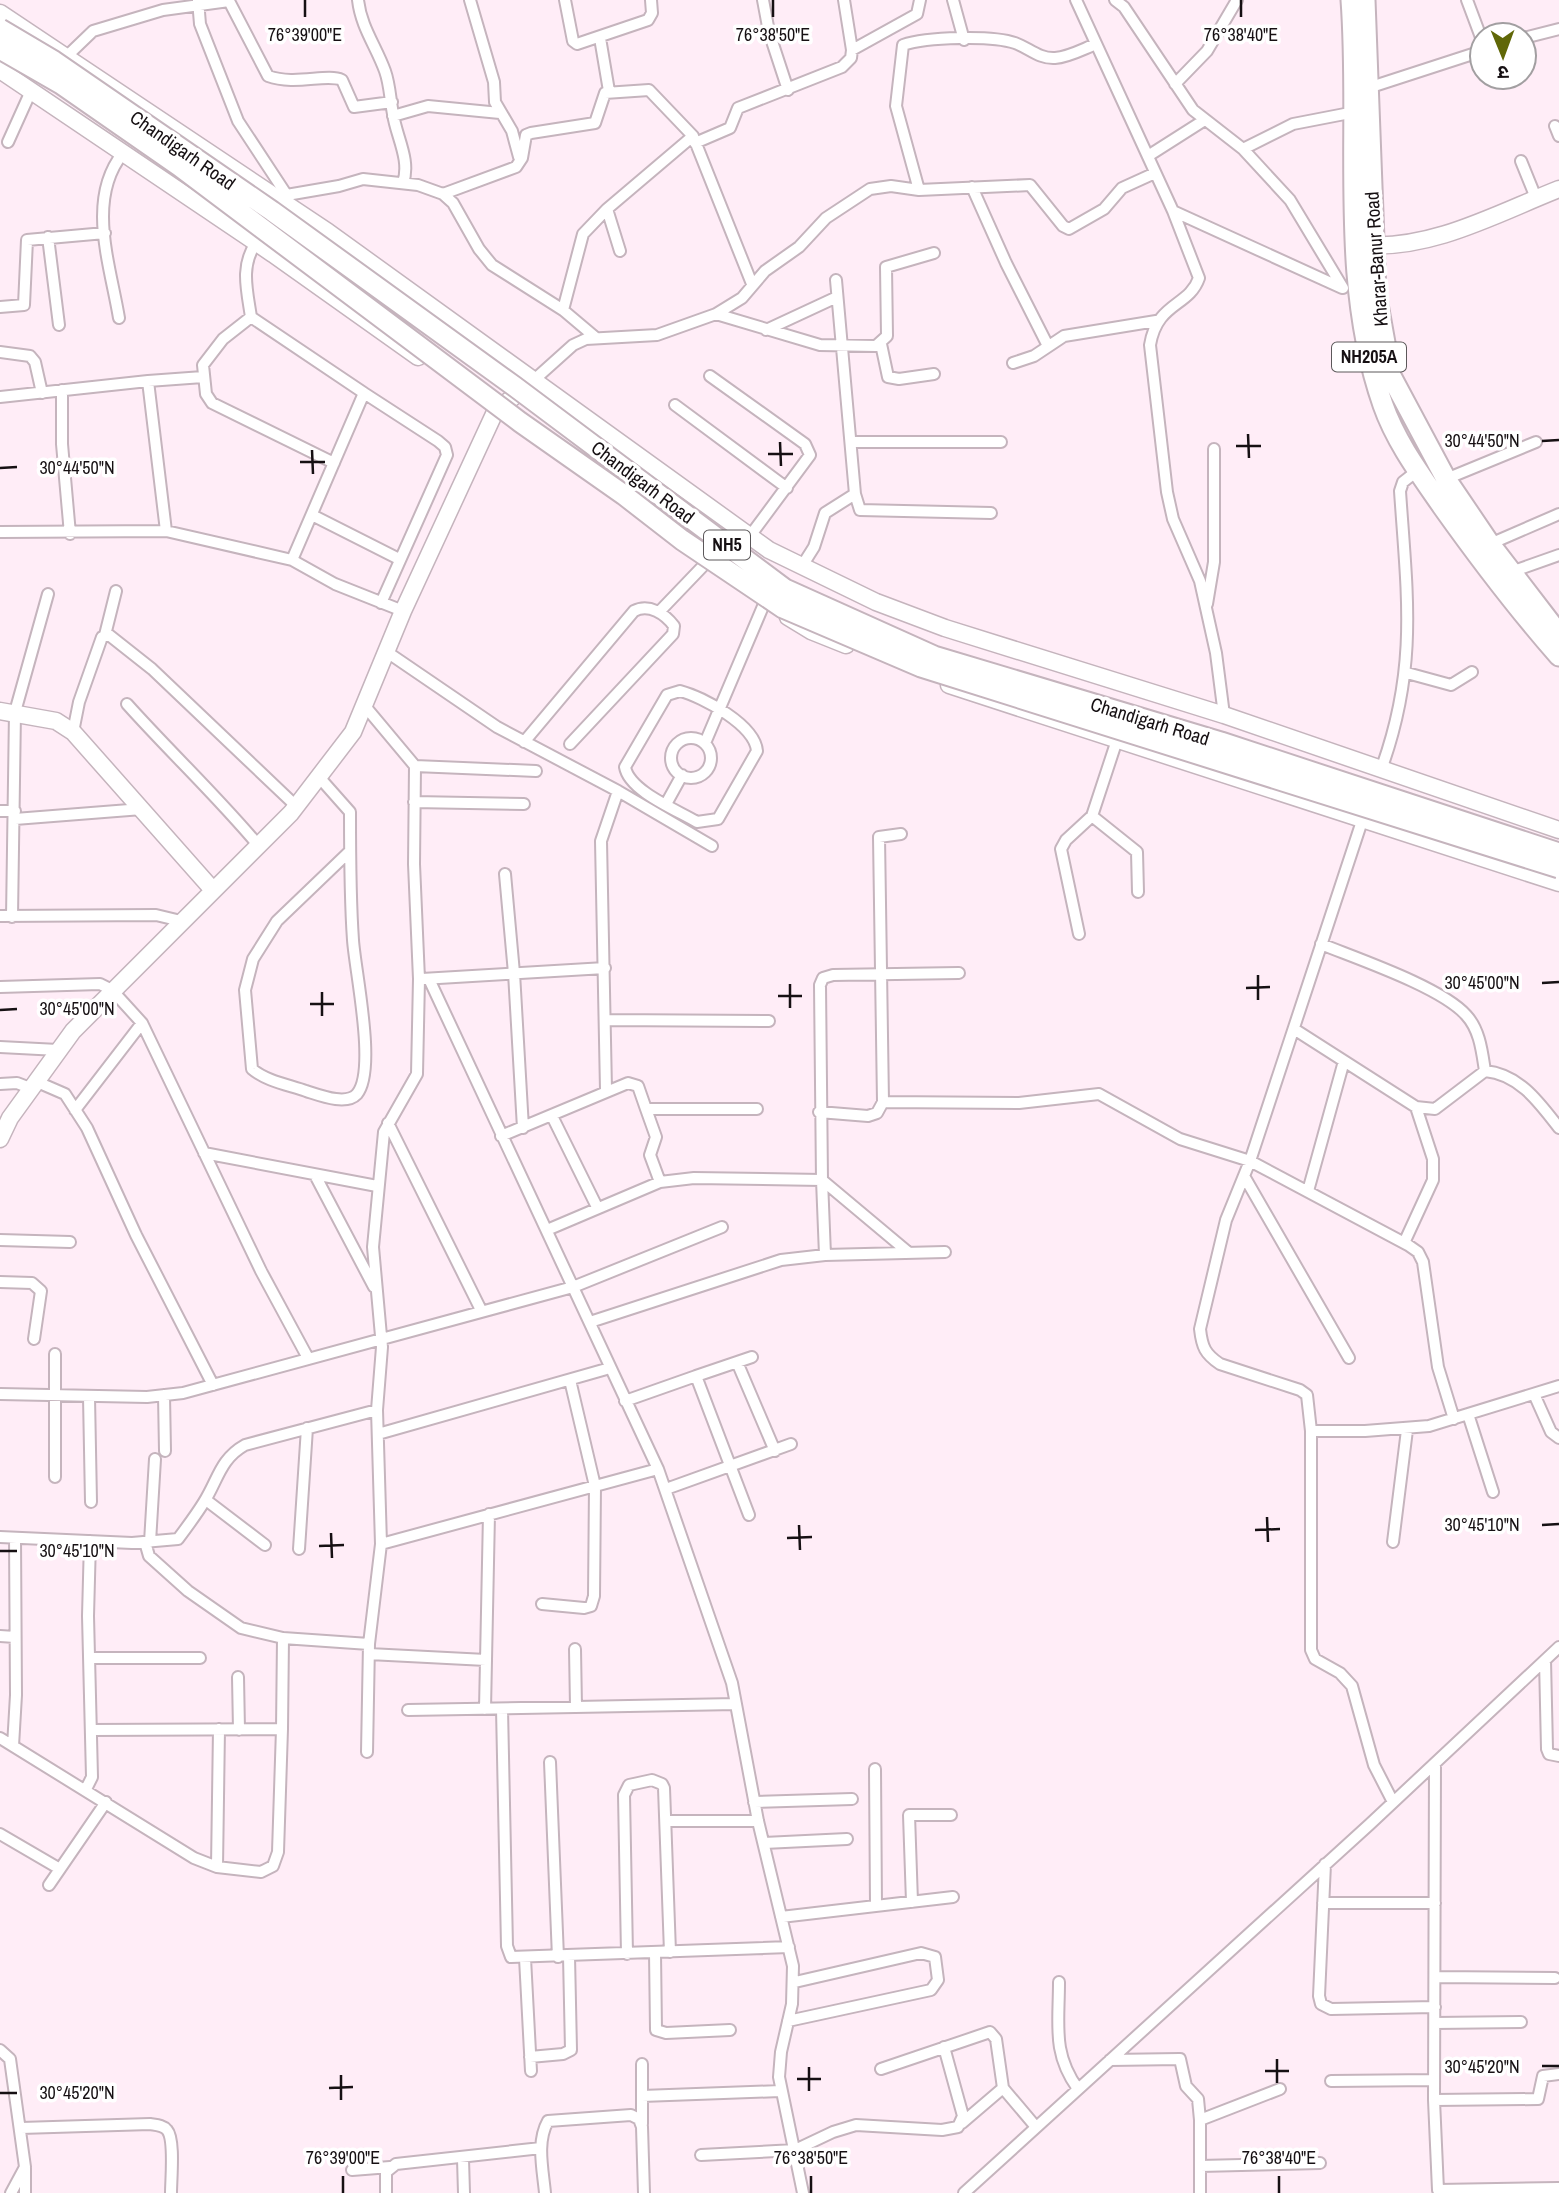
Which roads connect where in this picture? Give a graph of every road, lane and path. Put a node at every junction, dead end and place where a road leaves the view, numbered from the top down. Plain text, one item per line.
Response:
1 (358, 0) edge
2 (470, 0) edge
3 (565, 0) edge
4 (651, 0) edge
5 (763, 0) edge
6 (844, 0) edge
7 (920, 0) edge
8 (953, 0) edge
9 (1076, 0) edge
10 (1115, 0) edge
11 (1237, 0) edge
12 (1351, 0) edge
13 (1365, 0) edge
14 (1467, 0) edge
15 (198, 2) edge
16 (0, 13) edge
17 (1475, 21) edge
18 (895, 26) junction
19 (0, 29) edge
20 (1559, 29) edge
21 (1538, 34) edge
22 (600, 38) junction
23 (964, 40) junction
24 (1096, 44) junction
25 (903, 45) junction
26 (0, 49) edge
27 (852, 50) junction
28 (67, 56) junction
29 (1468, 56) edge
30 (0, 70) edge
31 (1175, 84) junction
32 (1368, 88) junction
33 (788, 90) junction
34 (31, 91) junction
35 (610, 91) junction
36 (392, 102) junction
37 (1355, 112) junction
38 (499, 113) junction
39 (393, 116) junction
40 (1203, 121) junction
41 (694, 140) junction
42 (8, 142) dead end
43 (1243, 149) junction
44 (123, 153) junction
45 (1148, 156) junction
46 (1521, 161) dead end
47 (520, 163) junction
48 (1155, 173) junction
49 (402, 183) junction
50 (972, 187) junction
51 (1559, 189) edge
52 (919, 190) junction
53 (443, 194) junction
54 (281, 195) junction
55 (1536, 198) junction
56 (607, 209) junction
57 (1173, 211) junction
58 (105, 233) junction
59 (48, 237) junction
60 (257, 243) junction
61 (1365, 245) junction
62 (620, 251) dead end
63 (934, 253) dead end
64 (836, 280) dead end
65 (751, 284) junction
66 (1359, 291) junction
67 (837, 297) junction
68 (0, 306) edge
69 (564, 310) junction
70 (716, 314) junction
71 (251, 317) junction
72 (120, 318) dead end
73 (1156, 321) junction
74 (60, 325) dead end
75 (766, 330) junction
76 (595, 337) junction
77 (881, 344) junction
78 (1047, 344) junction
79 (841, 348) junction
80 (0, 352) edge
81 (1013, 363) dead end
82 (933, 374) dead end
83 (710, 376) dead end
84 (202, 377) junction
85 (534, 380) junction
86 (148, 381) junction
87 (62, 390) junction
88 (42, 393) junction
89 (364, 393) junction
90 (0, 397) edge
91 (675, 405) dead end
92 (495, 412) junction
93 (852, 442) junction
94 (1001, 442) dead end
95 (1536, 442) dead end
96 (1214, 449) dead end
97 (334, 463) junction
98 (1417, 471) junction
99 (1446, 479) junction
100 (788, 488) junction
101 (855, 494) junction
102 (990, 513) dead end
103 (1559, 514) edge
104 (312, 515) junction
105 (166, 531) junction
106 (0, 532) edge
107 (70, 534) junction
108 (750, 537) junction
109 (1490, 544) junction
110 (1559, 555) edge
111 (292, 559) junction
112 (399, 559) junction
113 (705, 564) junction
114 (802, 566) junction
115 (1511, 572) junction
116 (116, 591) dead end
117 (48, 594) dead end
118 (381, 603) junction
119 (764, 604) junction
120 (1206, 607) junction
121 (403, 611) junction
122 (659, 612) junction
123 (1552, 626) edge
124 (105, 635) junction
125 (387, 652) junction
126 (1559, 656) edge
127 (1472, 672) dead end
128 (1407, 673) junction
129 (127, 704) dead end
130 (364, 705) junction
131 (721, 710) junction
132 (8, 711) edge
133 (1224, 715) junction
134 (73, 732) junction
135 (1117, 740) junction
136 (524, 742) junction
137 (705, 743) junction
138 (570, 744) dead end
139 (415, 766) junction
140 (1382, 767) junction
141 (1205, 768) junction
142 (536, 771) dead end
143 (682, 775) junction
144 (319, 776) junction
145 (618, 791) junction
146 (414, 802) junction
147 (524, 804) dead end
148 (666, 804) junction
149 (296, 806) junction
150 (142, 810) junction
151 (0, 811) edge
152 (15, 815) junction
153 (1091, 816) junction
154 (1363, 818) junction
155 (1559, 830) edge
156 (901, 834) dead end
157 (258, 845) junction
158 (712, 846) dead end
159 (350, 851) junction
160 (1559, 853) edge
161 (1559, 869) edge
162 (505, 874) dead end
163 (1559, 883) edge
164 (212, 889) junction
165 (1138, 892) dead end
166 (6, 916) edge
167 (181, 920) junction
168 (1079, 934) dead end
169 (1321, 944) junction
170 (605, 968) junction
171 (514, 973) junction
172 (959, 973) dead end
173 (880, 974) junction
174 (424, 979) junction
175 (0, 987) edge
176 (112, 990) junction
177 (606, 1020) junction
178 (769, 1021) dead end
179 (142, 1023) junction
180 (1294, 1029) junction
181 (0, 1047) edge
182 (58, 1049) junction
183 (1344, 1061) junction
184 (1485, 1071) junction
185 (0, 1084) edge
186 (33, 1084) junction
187 (606, 1090) junction
188 (883, 1102) junction
189 (1416, 1107) junction
190 (646, 1109) junction
191 (757, 1109) dead end
192 (75, 1110) junction
193 (819, 1112) junction
194 (552, 1116) junction
195 (388, 1123) junction
196 (523, 1128) junction
197 (1559, 1128) edge
198 (501, 1136) junction
199 (0, 1139) edge
200 (204, 1153) junction
201 (1250, 1161) junction
202 (314, 1175) junction
203 (1244, 1176) junction
204 (822, 1180) junction
205 (660, 1182) junction
206 (377, 1186) junction
207 (1308, 1191) junction
208 (597, 1207) junction
209 (722, 1227) dead end
210 (547, 1230) junction
211 (0, 1240) edge
212 (69, 1242) dead end
213 (1404, 1242) junction
214 (908, 1252) junction
215 (945, 1252) dead end
216 (825, 1255) junction
217 (0, 1282) edge
218 (573, 1287) junction
219 (377, 1293) junction
220 (481, 1310) junction
221 (590, 1322) junction
222 (381, 1338) junction
223 (34, 1339) dead end
224 (55, 1354) dead end
225 (752, 1357) dead end
226 (309, 1358) junction
227 (1349, 1358) dead end
228 (737, 1362) junction
229 (610, 1368) junction
230 (696, 1376) junction
231 (570, 1380) junction
232 (213, 1385) junction
233 (1559, 1386) edge
234 (0, 1394) edge
235 (1534, 1394) junction
236 (164, 1395) junction
237 (57, 1396) junction
238 (89, 1397) junction
239 (625, 1401) junction
240 (377, 1409) junction
241 (1468, 1415) junction
242 (1454, 1419) junction
243 (307, 1428) junction
244 (1407, 1430) junction
245 (1311, 1431) junction
246 (377, 1434) junction
247 (1559, 1437) edge
248 (791, 1444) dead end
249 (164, 1451) dead end
250 (775, 1451) junction
251 (155, 1459) dead end
252 (732, 1466) junction
253 (658, 1469) junction
254 (55, 1477) dead end
255 (595, 1486) junction
256 (666, 1489) junction
257 (1493, 1492) dead end
258 (206, 1500) junction
259 (91, 1502) dead end
260 (489, 1514) junction
261 (749, 1515) dead end
262 (0, 1537) edge
263 (15, 1538) junction
264 (90, 1541) junction
265 (148, 1542) junction
266 (1393, 1542) dead end
267 (381, 1544) junction
268 (265, 1545) dead end
269 (299, 1549) dead end
270 (542, 1604) dead end
271 (0, 1636) edge
272 (15, 1637) junction
273 (283, 1638) junction
274 (1559, 1647) edge
275 (369, 1649) junction
276 (575, 1649) dead end
277 (89, 1658) junction
278 (200, 1658) dead end
279 (486, 1660) junction
280 (1545, 1660) junction
281 (238, 1677) dead end
282 (1546, 1688) junction
283 (1559, 1688) edge
284 (736, 1704) junction
285 (576, 1707) junction
286 (485, 1709) junction
287 (502, 1709) junction
288 (408, 1710) dead end
289 (282, 1729) junction
290 (91, 1730) junction
291 (219, 1730) junction
292 (239, 1730) junction
293 (4, 1743) edge
294 (367, 1752) dead end
295 (1559, 1756) edge
296 (550, 1762) dead end
297 (1435, 1763) junction
298 (875, 1769) dead end
299 (86, 1789) junction
300 (852, 1799) dead end
301 (106, 1802) junction
302 (754, 1802) junction
303 (1394, 1802) junction
304 (951, 1815) dead end
305 (667, 1821) junction
306 (758, 1821) junction
307 (0, 1834) edge
308 (847, 1839) dead end
309 (764, 1843) junction
310 (1325, 1864) junction
311 (217, 1867) junction
312 (60, 1869) junction
313 (49, 1885) dead end
314 (953, 1896) dead end
315 (912, 1902) junction
316 (1323, 1903) junction
317 (1435, 1903) junction
318 (876, 1906) junction
319 (781, 1917) junction
320 (789, 1947) junction
321 (670, 1952) junction
322 (655, 1953) junction
323 (627, 1954) junction
324 (564, 1956) junction
325 (525, 1958) junction
326 (1435, 1977) junction
327 (1555, 1978) dead end
328 (795, 1982) junction
329 (1059, 1982) dead end
330 (1435, 2007) junction
331 (788, 2021) junction
332 (1435, 2022) junction
333 (1521, 2022) dead end
334 (730, 2030) dead end
335 (944, 2047) junction
336 (0, 2050) edge
337 (530, 2057) junction
338 (1110, 2060) junction
339 (642, 2064) dead end
340 (881, 2069) dead end
341 (531, 2071) dead end
342 (1559, 2074) edge
343 (1434, 2080) junction
344 (1331, 2081) dead end
345 (1003, 2088) junction
346 (1078, 2089) junction
347 (1280, 2089) dead end
348 (780, 2091) junction
349 (642, 2096) junction
350 (1434, 2100) junction
351 (1200, 2120) junction
352 (962, 2123) junction
353 (642, 2127) junction
354 (1036, 2127) junction
355 (22, 2128) junction
356 (541, 2148) junction
357 (795, 2150) junction
358 (701, 2155) dead end
359 (463, 2159) junction
360 (1320, 2163) dead end
361 (1200, 2166) junction
362 (25, 2167) junction
363 (390, 2167) junction
364 (352, 2170) dead end
365 (1555, 2189) edge
366 (1438, 2191) edge
367 (11, 2193) edge
368 (25, 2193) edge
369 (171, 2193) edge
370 (386, 2193) edge
371 (464, 2193) edge
372 (545, 2193) edge
373 (644, 2193) edge
374 (803, 2193) edge
375 (964, 2193) edge
376 (1200, 2193) edge

1 - 36 street
2 - 38 street
3 - 22 street
4 - 22 street
5 - 33 street
6 - 27 street
7 - 18 street
8 - 23 street
9 - 24 street
10 - 31 street
11 - 31 street
12 - 37 highway, NH205A
13 - 32 highway, Kharar-Banur Road / NH205A
14 - 17 street
15 - 28 street
15 - 36 street
15 - 54 street
16 - 28 main road
18 - 25 street
18 - 27 street
19 - 160 highway, Chandigarh Road / NH5, bridge
20 - 21 street
22 - 35 street
23 - 24 street
23 - 25 street
24 - 45 street
25 - 52 street
26 - 161 highway, NH5, bridge
27 - 33 street
28 - 54 main road
29 - 32 street
30 - 34 main road
31 - 40 street
32 - 61 highway, Kharar-Banur Road / NH205A
33 - 41 street
34 - 42 street
34 - 44 main road
35 - 41 street
35 - 47 street
36 - 39 street
37 - 43 street
37 - 61 highway, NH205A
38 - 39 street
38 - 47 street
39 - 49 street
40 - 43 street
40 - 45 street
41 - 56 street
41 - 65 street
43 - 66 street
44 - 58 street
44 - 60 main road
45 - 48 street
46 - 55 street
47 - 53 street
48 - 50 street
48 - 57 street
49 - 53 street
49 - 54 street
50 - 52 street
50 - 78 street
51 - 55 main road
52 - 65 street
53 - 69 street
54 - 85 main road
55 - 61 main road
56 - 62 street
56 - 69 street
57 - 66 street
57 - 73 street
58 - 59 street
58 - 72 street
59 - 68 street
59 - 74 street
60 - 71 street
60 - 92 main road
61 - 66 highway, Kharar-Banur Road / NH205A
63 - 77 street
64 - 67 street
65 - 70 street
66 - 98 highway, NH205A
66 - 99 highway, Kharar-Banur Road / NH205A
67 - 75 street
67 - 79 street
69 - 76 street
70 - 75 street
70 - 76 street
71 - 84 street
71 - 89 street
73 - 78 street
73 - 120 street
75 - 79 street
76 - 85 street
77 - 79 street
77 - 82 street
78 - 81 street
79 - 93 street
80 - 88 street
83 - 100 street
84 - 86 street
84 - 97 street
85 - 92 main road
85 - 108 main road
86 - 87 street
86 - 105 street
87 - 88 street
87 - 107 street
88 - 90 street
89 - 97 street
89 - 112 street
91 - 100 street
92 - 113 main road
92 - 121 main road
93 - 94 street
93 - 101 street
95 - 99 street
96 - 120 street
97 - 104 street
98 - 123 highway, NH205A
98 - 128 street
99 - 109 highway, Kharar-Banur Road / NH205A
100 - 108 street
101 - 102 street
101 - 114 street
103 - 109 street
104 - 111 street
104 - 112 street
105 - 107 street
105 - 111 street
106 - 107 street
108 - 114 main road
109 - 115 highway, Kharar-Banur Road / NH205A
110 - 115 street
111 - 118 street
112 - 118 street
113 - 119 main road
113 - 122 street
114 - 133 main road
115 - 123 highway, Kharar-Banur Road / NH205A
116 - 124 street
117 - 132 street
118 - 121 street
119 - 131 street
119 - 135 main road
120 - 133 street
121 - 125 main road
122 - 136 street
122 - 138 street
123 - 126 highway, NH205A
124 - 134 street
124 - 149 street
125 - 130 main road
125 - 136 street
127 - 128 street
128 - 140 street
129 - 157 street
130 - 139 street
130 - 144 main road
131 - 137 street
131 - 148 street
131 - 148 street
132 - 134 main road
132 - 152 street
133 - 140 main road
133 - 141 main road
134 - 150 main road
135 - 141 main road
135 - 153 street
136 - 145 street
137 - 143 street
137 - 143 street
139 - 142 street
139 - 146 street
140 - 155 main road
141 - 154 main road
143 - 148 street
144 - 149 main road
144 - 159 street
145 - 158 street
145 - 170 street
146 - 147 street
146 - 174 street
149 - 157 main road
150 - 152 street
150 - 164 main road
151 - 152 street
152 - 166 street
153 - 165 street
153 - 168 street
154 - 163 main road
154 - 169 street
156 - 173 street
157 - 164 main road
159 - 159 street
162 - 171 street
164 - 167 main road
166 - 167 street
167 - 176 main road
169 - 180 street
169 - 184 street
170 - 171 street
170 - 177 street
171 - 174 street
171 - 196 street
172 - 173 street
173 - 188 street
173 - 193 street
174 - 195 street
174 - 198 street
175 - 176 street
176 - 179 street
176 - 182 main road
177 - 178 street
177 - 187 street
179 - 192 street
179 - 200 street
180 - 183 street
180 - 201 street
181 - 182 street
182 - 186 main road
183 - 189 street
183 - 207 street
184 - 189 street
184 - 197 street
185 - 186 street
186 - 192 street
186 - 199 main road
187 - 190 street
187 - 194 street
188 - 193 street
188 - 201 street
189 - 213 street
190 - 191 street
190 - 205 street
192 - 232 street
193 - 204 street
194 - 196 street
194 - 208 street
195 - 206 street
195 - 220 street
196 - 198 street
198 - 210 street
200 - 202 street
200 - 226 street
201 - 203 street
201 - 207 street
202 - 206 street
202 - 219 street
203 - 227 street
203 - 245 street
204 - 205 street
204 - 214 street
204 - 216 street
205 - 208 street
206 - 219 street
207 - 213 street
208 - 210 street
209 - 218 street
210 - 218 street
211 - 212 street
213 - 242 street
214 - 215 street
214 - 216 street
216 - 221 street
217 - 223 street
218 - 220 street
218 - 221 street
219 - 222 street
220 - 222 street
221 - 229 street
222 - 226 street
222 - 240 street
224 - 237 street
225 - 228 street
226 - 232 street
228 - 230 street
228 - 250 street
229 - 231 street
229 - 239 street
230 - 239 street
230 - 252 street
231 - 246 street
231 - 255 street
232 - 236 street
233 - 235 street
234 - 237 street
235 - 241 street
235 - 247 street
236 - 238 street
236 - 249 street
237 - 238 street
237 - 254 street
238 - 259 street
239 - 253 street
240 - 243 street
240 - 246 street
241 - 242 street
241 - 257 street
242 - 244 street
243 - 258 street
243 - 269 street
244 - 245 street
244 - 266 street
245 - 303 street
246 - 267 street
248 - 250 street
250 - 252 street
251 - 265 street
252 - 256 street
252 - 261 street
253 - 255 street
253 - 256 street
255 - 260 street
255 - 270 street
256 - 284 street
258 - 265 street
258 - 268 street
260 - 267 street
260 - 279 street
262 - 263 street
263 - 264 street
263 - 272 street
264 - 265 street
264 - 277 street
265 - 273 street
267 - 275 street
271 - 272 street
272 - 293 street
273 - 275 street
273 - 289 street
274 - 280 street
275 - 279 street
275 - 294 street
276 - 285 street
277 - 278 street
277 - 290 street
279 - 286 street
280 - 282 street
280 - 297 street
281 - 292 street
282 - 283 street
282 - 295 street
284 - 285 street
284 - 302 street
285 - 287 street
286 - 287 street
286 - 288 street
287 - 325 street
289 - 292 street
289 - 311 street
290 - 291 street
290 - 299 street
291 - 292 street
291 - 311 street
293 - 299 street
296 - 324 street
297 - 303 street
297 - 317 street
298 - 318 street
299 - 301 street
300 - 302 street
301 - 311 street
301 - 312 street
302 - 306 street
303 - 310 street
304 - 315 street
305 - 306 street
305 - 321 street
305 - 323 street
306 - 309 street
307 - 312 street
308 - 309 street
309 - 319 street
310 - 316 street
310 - 338 street
312 - 313 street
314 - 315 street
315 - 318 street
316 - 317 street
316 - 330 street
317 - 326 street
318 - 319 street
319 - 320 street
320 - 321 street
320 - 328 street
321 - 322 street
322 - 323 street
322 - 334 street
323 - 324 street
324 - 325 street
324 - 337 street
325 - 337 street
326 - 327 street
326 - 330 street
328 - 331 street
328 - 331 street
329 - 346 street
330 - 332 street
331 - 348 street
332 - 333 street
332 - 343 street
335 - 340 street
335 - 345 street
335 - 352 street
336 - 355 street
337 - 341 street
338 - 346 street
338 - 351 street
339 - 349 street
342 - 350 street
343 - 344 street
343 - 350 street
345 - 352 street
345 - 354 street
346 - 354 street
347 - 351 street
348 - 349 street
348 - 357 street
349 - 353 street
350 - 366 street
351 - 361 street
352 - 357 street
353 - 356 street
353 - 373 street
354 - 375 street
355 - 362 street
355 - 369 street
356 - 359 street
356 - 372 street
357 - 358 street
357 - 374 street
359 - 363 street
359 - 371 street
360 - 361 street
361 - 376 street
362 - 367 street
362 - 368 street
363 - 364 street
363 - 370 street
365 - 366 street

